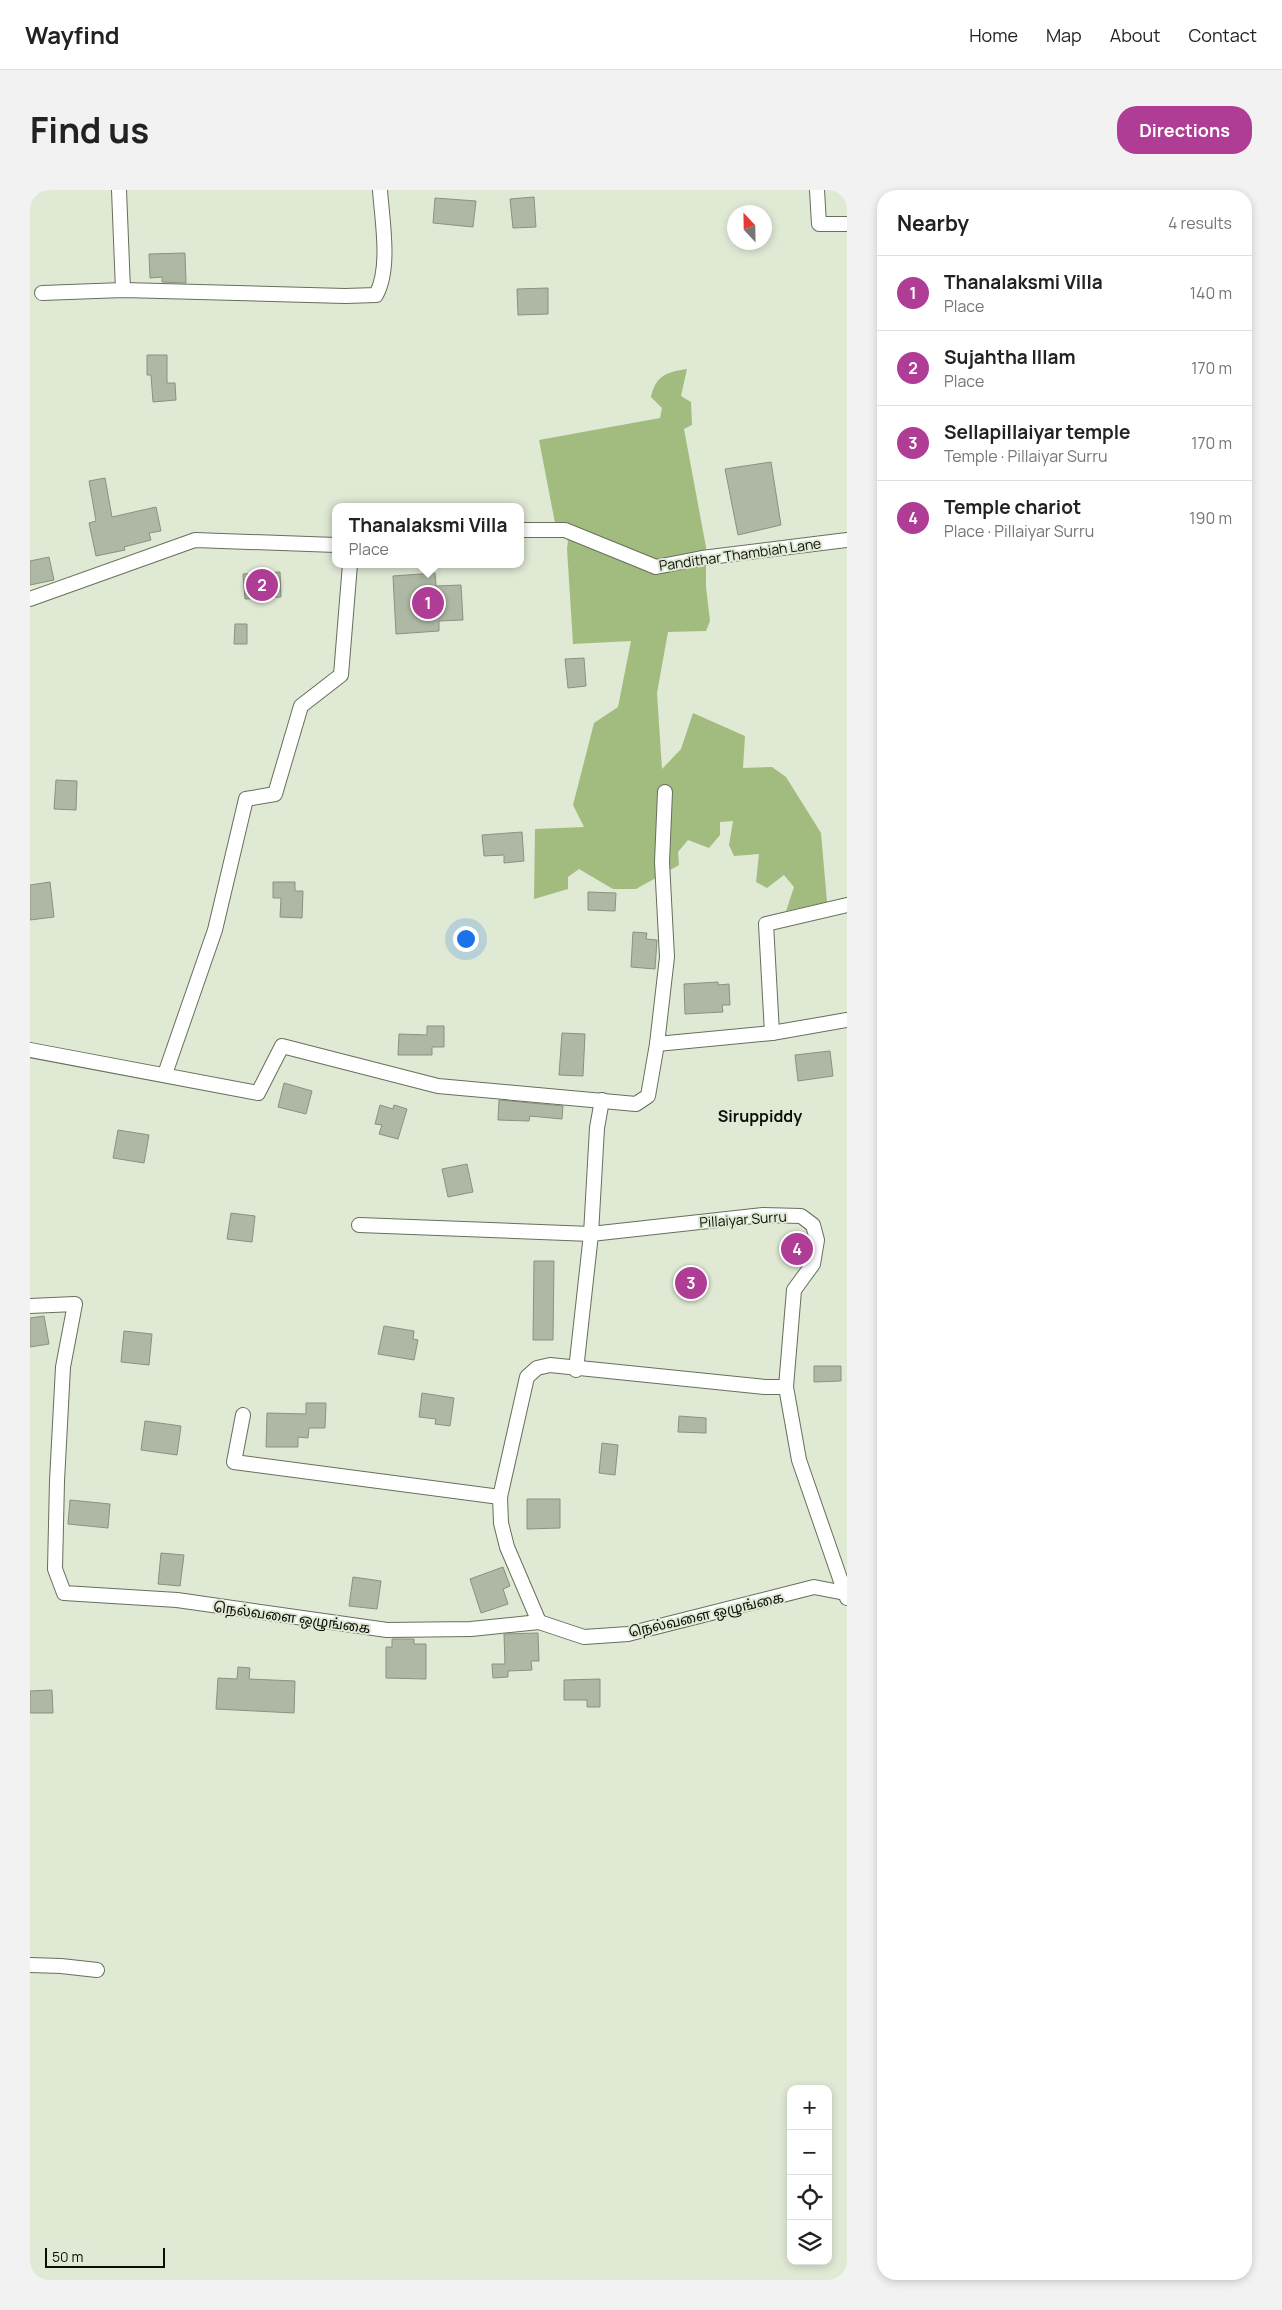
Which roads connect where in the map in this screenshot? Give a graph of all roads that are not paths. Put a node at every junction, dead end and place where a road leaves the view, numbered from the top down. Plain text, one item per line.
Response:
1 (119, 190) edge
2 (380, 190) edge
3 (817, 190) edge
4 (847, 224) edge
5 (123, 290) junction
6 (42, 293) dead end
7 (524, 530) edge
8 (847, 540) edge
9 (332, 545) edge
10 (350, 568) edge
11 (30, 599) edge
12 (665, 792) dead end
13 (847, 905) edge
14 (847, 1020) edge
15 (772, 1033) junction
16 (657, 1044) junction
17 (30, 1050) edge
18 (165, 1074) junction
19 (602, 1100) junction
20 (359, 1225) dead end
21 (591, 1234) junction
22 (30, 1306) edge
23 (576, 1370) junction
24 (786, 1388) junction
25 (243, 1415) dead end
26 (500, 1497) junction
27 (846, 1595) edge
28 (539, 1622) junction
29 (30, 1965) edge
30 (97, 1970) dead end

1 - 5 street
2 - 5 street
3 - 4 street
5 - 6 street
7 - 8 street, Pandithar Thambiah Lane
9 - 11 street
10 - 18 street
12 - 16 street
13 - 15 street
14 - 15 street
15 - 16 street
16 - 19 street
17 - 18 street
18 - 19 street
19 - 21 street
20 - 21 street, Pillaiyar Surru
21 - 23 street
21 - 24 street, Pillaiyar Surru
22 - 28 street, நெல்வளை ஒழுங்கை
23 - 24 street
23 - 26 street
24 - 27 street, Pillaiyar Surru
25 - 26 street
26 - 28 street
27 - 28 street, நெல்வளை ஒழுங்கை
29 - 30 street

